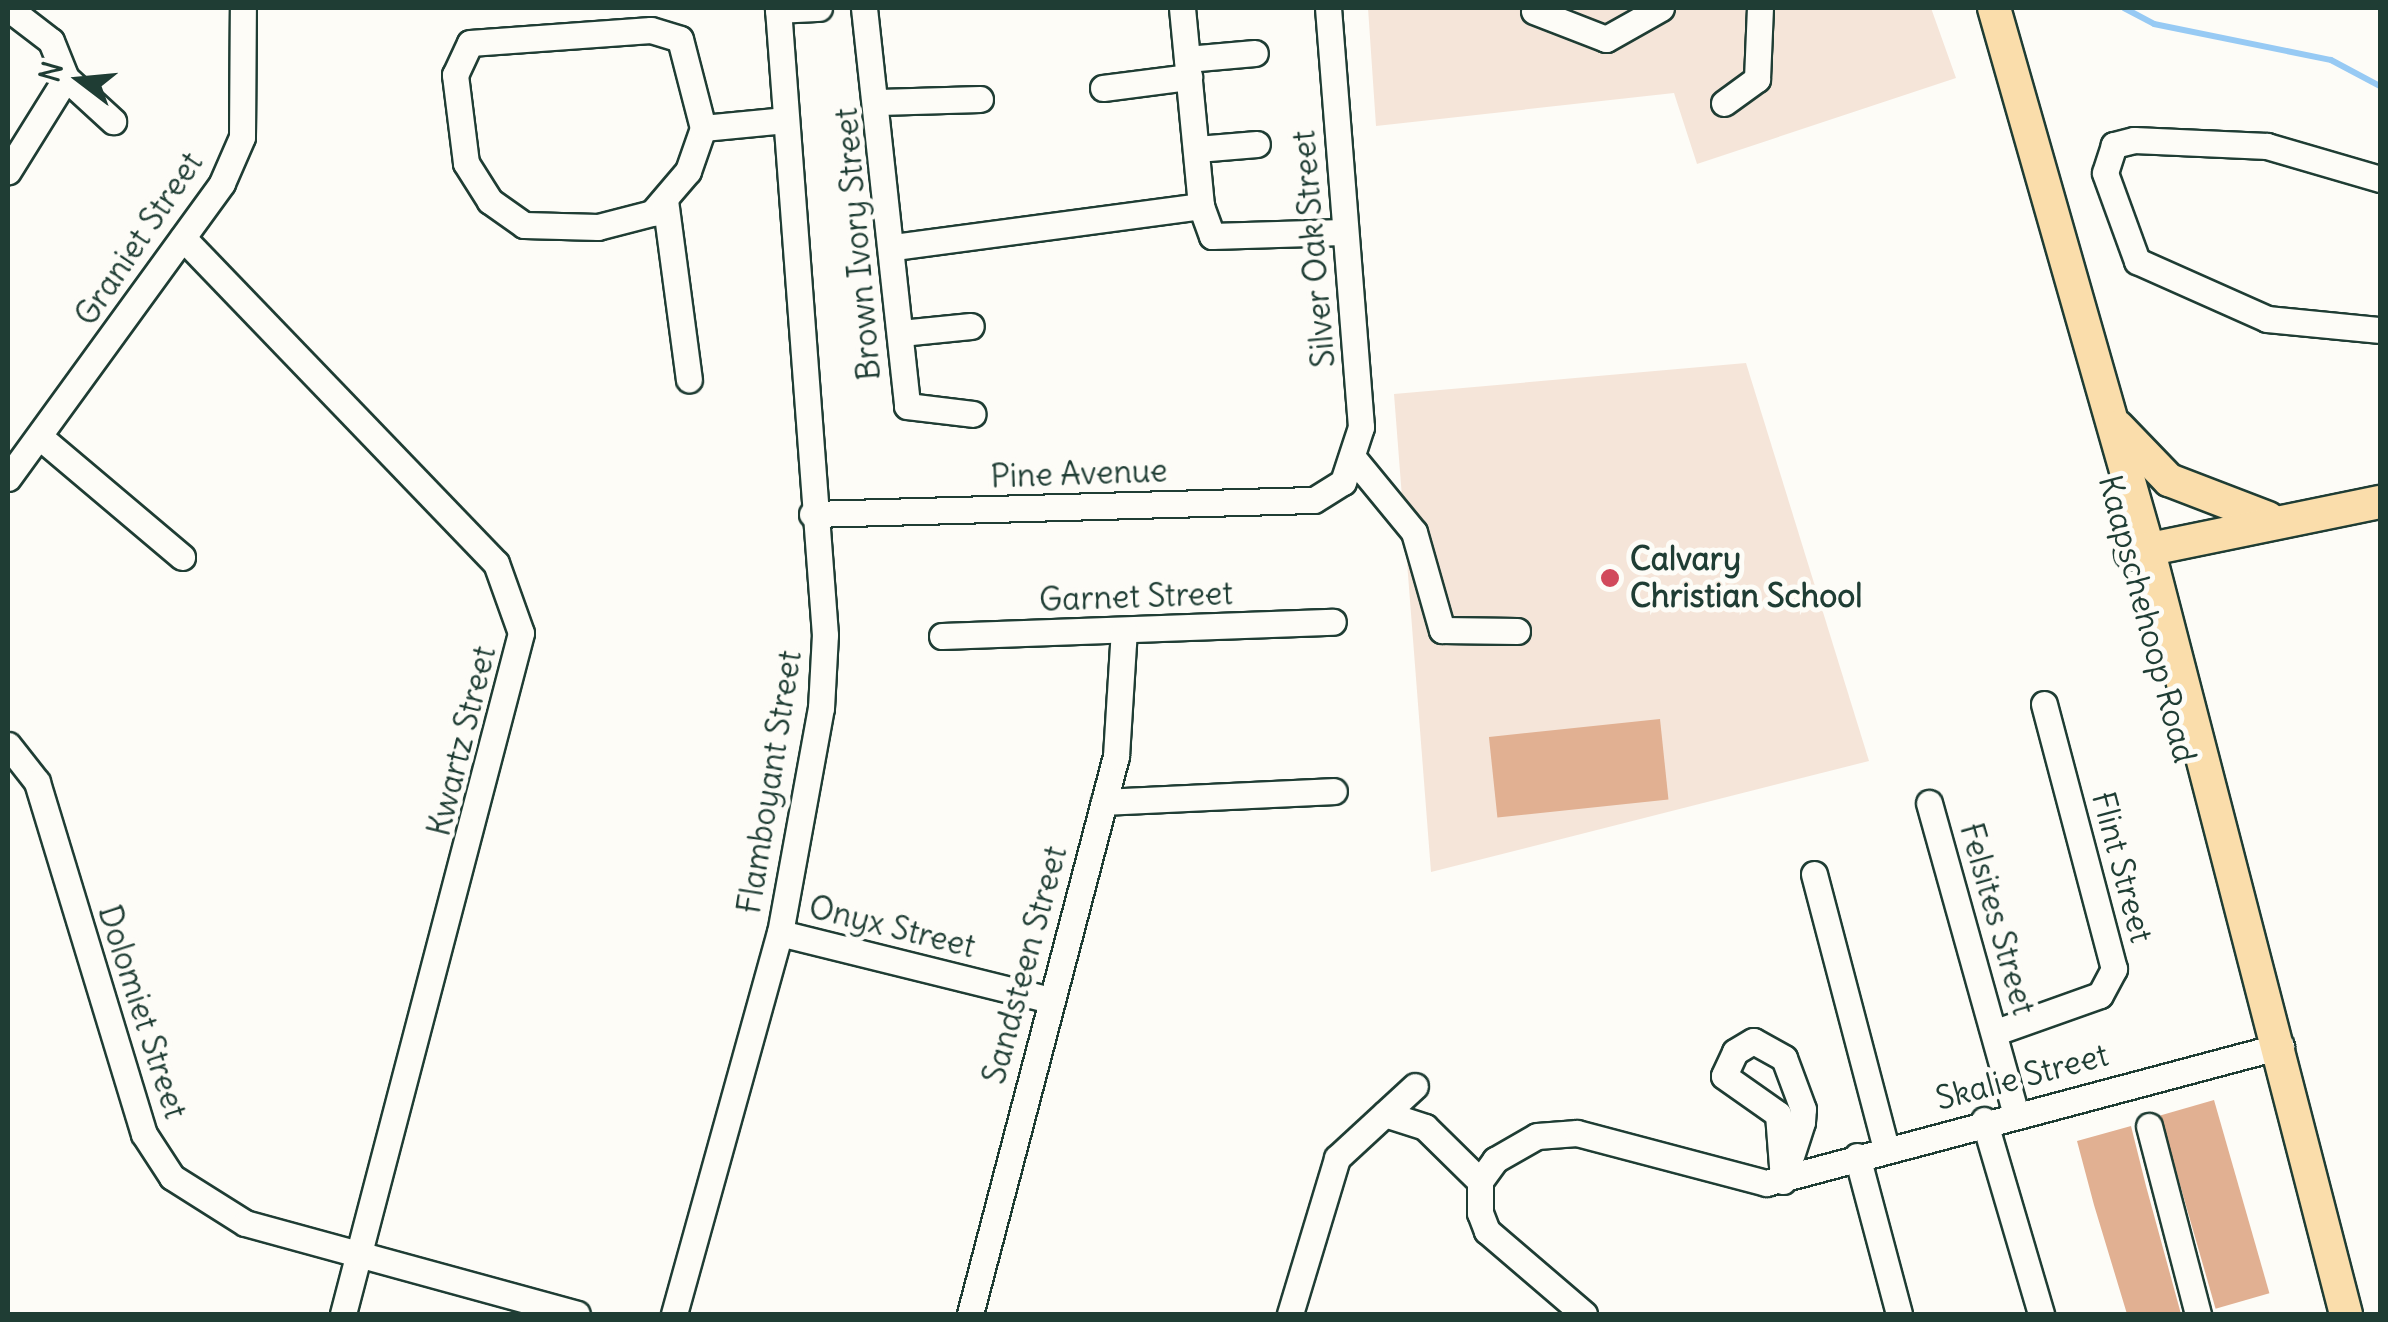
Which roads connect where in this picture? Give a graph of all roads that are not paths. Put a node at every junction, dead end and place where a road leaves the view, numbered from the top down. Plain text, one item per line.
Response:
1 (8, 8) edge
2 (243, 8) edge
3 (818, 8) edge
4 (864, 8) edge
5 (1182, 8) edge
6 (1328, 8) edge
7 (1661, 8) edge
8 (1760, 8) edge
9 (1975, 8) edge
10 (1994, 8) edge
11 (778, 9) edge
12 (1534, 11) dead end
13 (1256, 53) dead end
14 (1188, 68) junction
15 (66, 78) junction
16 (1103, 88) dead end
17 (980, 99) dead end
18 (879, 102) junction
19 (1724, 103) dead end
20 (786, 120) junction
21 (113, 121) dead end
22 (703, 128) junction
23 (1257, 144) dead end
24 (1197, 149) junction
25 (8, 171) edge
26 (2380, 179) edge
27 (665, 200) junction
28 (1201, 206) junction
29 (1343, 232) junction
30 (183, 238) junction
31 (894, 247) junction
32 (971, 326) dead end
33 (2380, 330) edge
34 (901, 334) junction
35 (689, 379) dead end
36 (973, 414) dead end
37 (2108, 416) junction
38 (40, 437) junction
39 (1349, 470) junction
40 (8, 478) edge
41 (2380, 502) edge
42 (812, 514) junction
43 (2278, 520) junction
44 (2140, 550) junction
45 (182, 558) dead end
46 (1333, 622) dead end
47 (1124, 630) junction
48 (1517, 631) dead end
49 (942, 636) dead end
50 (2044, 704) dead end
51 (8, 745) edge
52 (1334, 791) dead end
53 (1104, 802) junction
54 (1929, 804) dead end
55 (1814, 874) dead end
56 (780, 933) junction
57 (1046, 998) junction
58 (1996, 1032) junction
59 (2272, 1048) junction
60 (1415, 1086) dead end
61 (2015, 1111) junction
62 (1385, 1114) junction
63 (1984, 1120) junction
64 (2149, 1126) dead end
65 (1886, 1148) junction
66 (1856, 1156) junction
67 (1783, 1180) junction
68 (1480, 1181) junction
69 (360, 1257) junction
70 (342, 1314) edge
71 (577, 1314) edge
72 (674, 1314) edge
73 (970, 1314) edge
74 (1290, 1314) edge
75 (1584, 1314) edge
76 (1899, 1314) edge
77 (2041, 1314) edge
78 (2198, 1314) edge
79 (2346, 1314) edge

1 - 15 street
2 - 30 street, Graniet Street
3 - 11 street
4 - 18 street, Brown Ivory Street
5 - 14 street
6 - 29 street, Silver Oak Street
7 - 12 street
8 - 19 street
9 - 44 main road, Kaapschehoop Road
10 - 37 main road, Kaapschehoop Road
11 - 20 street, Flamboyant Street
13 - 14 street
14 - 16 street
14 - 24 street
15 - 21 street
15 - 25 street
17 - 18 street
18 - 31 street, Brown Ivory Street
20 - 22 street
20 - 42 street, Flamboyant Street
22 - 27 street
22 - 27 street
23 - 24 street
24 - 28 street
26 - 33 street
27 - 35 street
28 - 29 street
28 - 31 street
29 - 39 street, Silver Oak Street
30 - 38 street, Graniet Street
30 - 69 street, Kwartz Street
31 - 34 street, Brown Ivory Street
32 - 34 street
34 - 36 street, Brown Ivory Street
37 - 43 main road
37 - 44 main road, Kaapschehoop Road
38 - 40 street, Graniet Street
38 - 45 street
39 - 42 street, Pine Avenue
39 - 48 street
41 - 43 main road
42 - 56 street, Flamboyant Street
43 - 44 main road
44 - 59 main road, Kaapschehoop Road
46 - 47 street, Garnet Street
47 - 49 street, Garnet Street
47 - 53 street, Sandsteen Street
50 - 58 street, Flint Street
51 - 69 street, Dolomiet Street
52 - 53 street
53 - 57 street, Sandsteen Street
54 - 58 street, Felsites Street
55 - 65 street
56 - 57 street, Onyx Street
56 - 72 street, Flamboyant Street
57 - 73 street, Sandsteen Street
58 - 61 street, Felsites Street
59 - 61 street, Skalie Street
59 - 79 main road, Kaapschehoop Road
60 - 62 street
61 - 63 street, Skalie Street
62 - 68 street
62 - 74 street
63 - 65 street, Skalie Street
63 - 77 street
64 - 78 street
65 - 66 street, Skalie Street
66 - 67 street, Skalie Street
66 - 76 street
67 - 67 street
67 - 68 street, Skalie Street
68 - 75 street
69 - 70 street, Kwartz Street
69 - 71 street, Dolomiet Street

